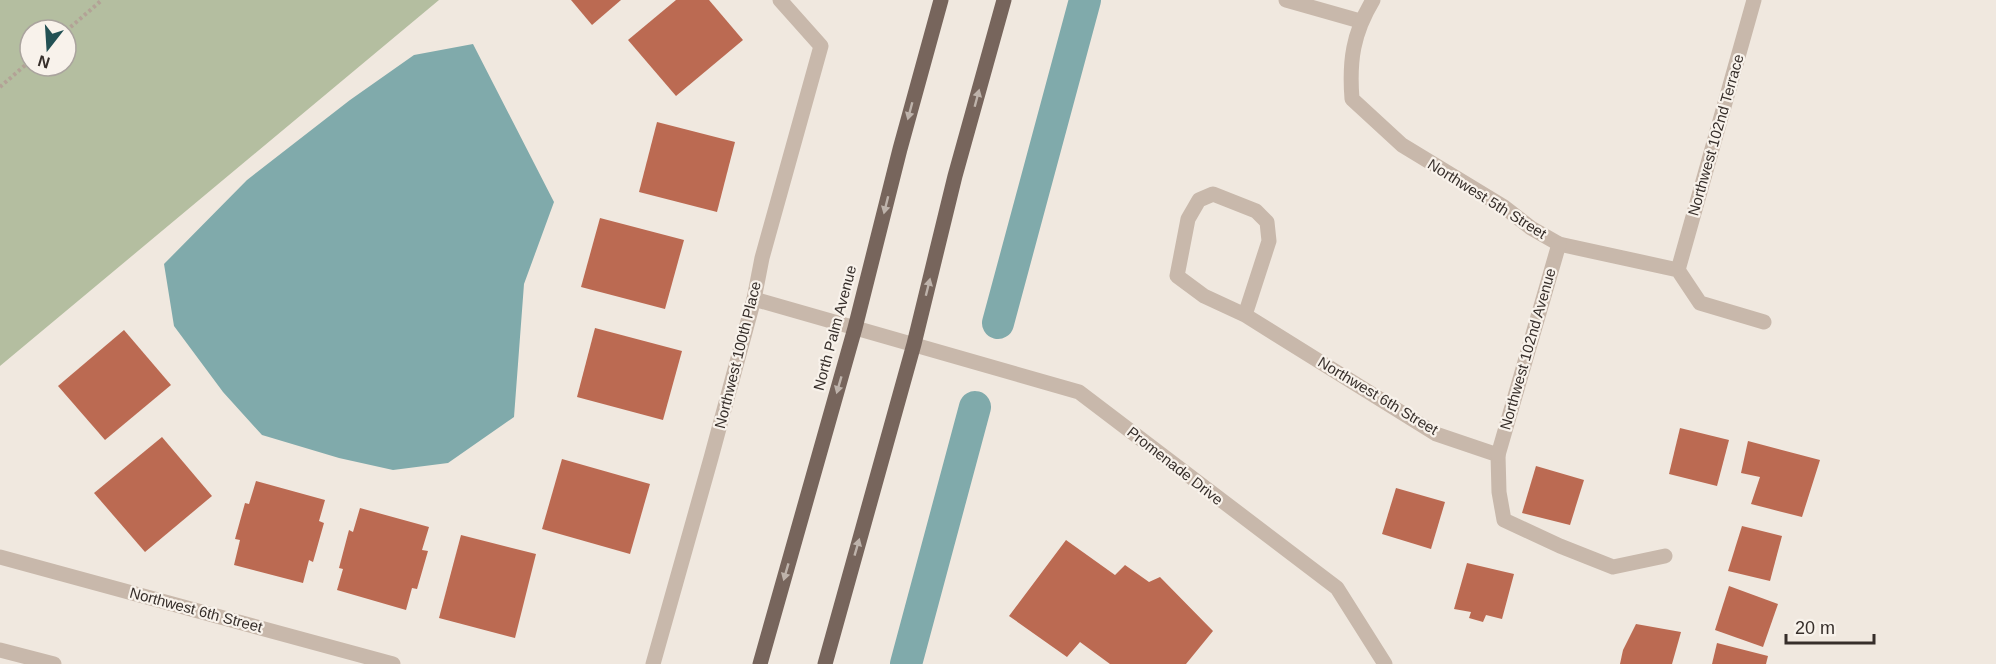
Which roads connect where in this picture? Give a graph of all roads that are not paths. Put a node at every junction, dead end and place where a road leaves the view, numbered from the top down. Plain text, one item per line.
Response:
1 (780, 0) edge
2 (940, 0) edge
3 (1004, 0) edge
4 (1286, 0) edge
5 (1373, 0) edge
6 (1754, 0) edge
7 (1360, 21) junction
8 (1559, 244) junction
9 (1678, 270) junction
10 (754, 299) junction
11 (1245, 315) junction
12 (1764, 322) dead end
13 (855, 328) junction
14 (914, 344) junction
15 (1498, 455) junction
16 (1665, 556) dead end
17 (0, 557) edge
18 (0, 650) edge
19 (54, 664) edge
20 (393, 664) edge
21 (653, 664) edge
22 (760, 664) edge
23 (825, 664) edge
24 (1385, 664) edge

1 - 10 street, Northwest 100th Place
2 -> 13 main road, North Palm Avenue
14 -> 3 main road
4 - 7 street
5 - 7 street
6 - 9 street, Northwest 102nd Terrace
7 - 8 street, Northwest 5th Street
8 - 9 street, Northwest 5th Street
8 - 15 street, Northwest 102nd Avenue
9 - 12 street
10 - 13 street
10 - 21 street, Northwest 100th Place
11 - 11 street, Northwest 6th Street
11 - 15 street, Northwest 6th Street
13 - 14 street
13 -> 22 main road, North Palm Avenue
23 -> 14 main road
14 - 24 street, Promenade Drive
15 - 16 street
17 - 20 street, Northwest 6th Street
18 - 19 street

